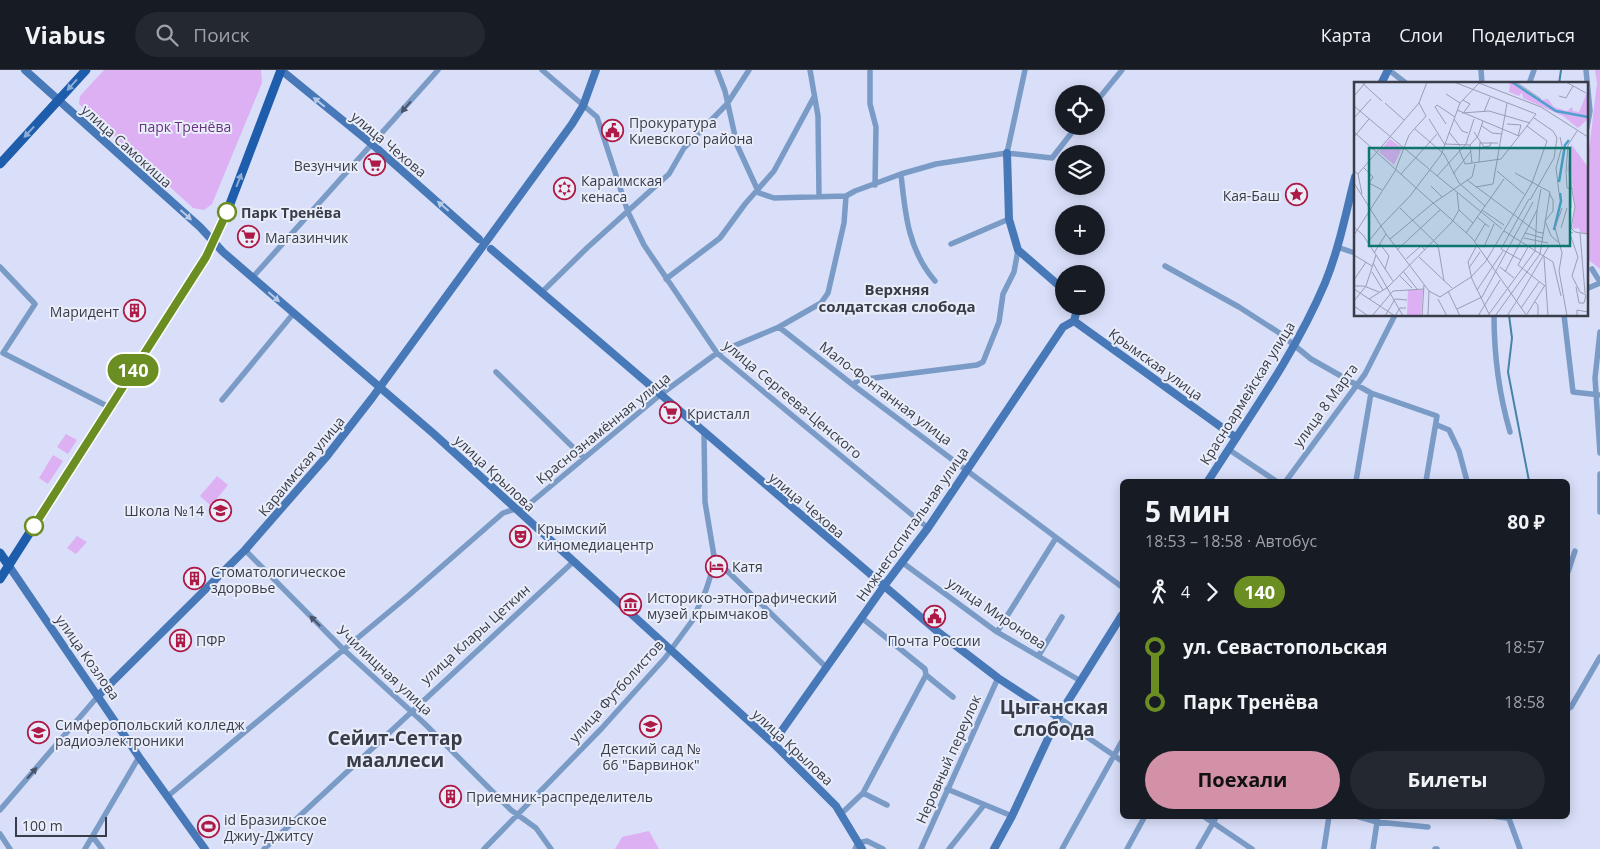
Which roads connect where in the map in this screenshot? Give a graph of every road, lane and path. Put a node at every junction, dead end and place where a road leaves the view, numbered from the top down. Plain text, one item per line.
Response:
1 (25, 70) edge
2 (86, 70) edge
3 (281, 70) edge
4 (438, 70) edge
5 (542, 70) edge
6 (596, 70) edge
7 (717, 70) edge
8 (749, 70) edge
9 (810, 70) edge
10 (870, 70) edge
11 (1024, 70) edge
12 (1122, 70) edge
13 (1389, 70) edge
14 (1534, 70) edge
15 (1382, 82) edge
16 (1404, 82) edge
17 (1530, 82) edge
18 (1588, 90) edge
19 (1105, 91) edge
20 (814, 97) junction
21 (59, 101) junction
22 (726, 104) junction
23 (583, 106) junction
24 (1588, 122) edge
25 (1070, 135) edge
26 (372, 145) junction
27 (1007, 153) junction
28 (0, 164) edge
29 (901, 174) junction
30 (1354, 181) edge
31 (874, 185) junction
32 (756, 189) junction
33 (819, 196) junction
34 (846, 196) junction
35 (628, 212) junction
36 (1008, 219) junction
37 (479, 239) dead end
38 (213, 240) junction
39 (951, 244) dead end
40 (1337, 247) junction
41 (490, 249) dead end
42 (1018, 250) junction
43 (1354, 253) edge
44 (1165, 266) dead end
45 (0, 267) edge
46 (1592, 269) dead end
47 (252, 278) junction
48 (666, 279) junction
49 (935, 281) dead end
50 (1055, 282) edge
51 (1600, 282) edge
52 (1588, 288) edge
53 (542, 292) junction
54 (293, 314) junction
55 (1076, 315) edge
56 (1394, 316) edge
57 (1494, 316) edge
58 (1564, 316) edge
59 (1074, 321) junction
60 (779, 327) junction
61 (1600, 332) edge
62 (1294, 347) junction
63 (717, 353) junction
64 (496, 372) dead end
65 (1357, 384) junction
66 (853, 385) junction
67 (380, 388) junction
68 (1371, 393) junction
69 (660, 395) junction
70 (1598, 395) edge
71 (222, 400) dead end
72 (109, 407) junction
73 (1436, 425) junction
74 (1510, 432) dead end
75 (704, 433) junction
76 (1235, 437) junction
77 (1228, 449) junction
78 (1600, 453) edge
79 (584, 458) junction
80 (967, 470) junction
81 (1600, 474) edge
82 (1209, 479) edge
83 (1271, 479) edge
84 (1287, 479) edge
85 (1356, 479) edge
86 (1426, 479) edge
87 (1466, 479) edge
88 (515, 509) junction
89 (1600, 511) edge
90 (928, 528) junction
91 (1056, 538) junction
92 (245, 550) junction
93 (1575, 551) dead end
94 (0, 553) edge
95 (573, 562) junction
96 (715, 562) junction
97 (903, 563) junction
98 (10, 566) junction
99 (1570, 566) edge
100 (0, 579) edge
101 (884, 586) junction
102 (1120, 586) edge
103 (1062, 617) dead end
104 (862, 618) junction
105 (1120, 618) edge
106 (997, 632) junction
107 (343, 649) junction
108 (671, 650) junction
109 (1039, 655) junction
110 (1600, 656) edge
111 (827, 668) junction
112 (926, 675) junction
113 (998, 678) junction
114 (1079, 680) junction
115 (98, 695) junction
116 (952, 697) dead end
117 (1570, 708) edge
118 (410, 710) junction
119 (1058, 716) junction
120 (772, 743) junction
121 (1120, 746) edge
122 (1116, 755) junction
123 (139, 757) junction
124 (1120, 759) edge
125 (947, 789) junction
126 (864, 793) junction
127 (168, 796) junction
128 (887, 805) dead end
129 (984, 805) junction
130 (0, 810) edge
131 (842, 813) junction
132 (518, 815) junction
133 (1012, 816) junction
134 (1143, 819) edge
135 (1208, 819) edge
136 (1216, 819) edge
137 (1329, 819) edge
138 (1378, 819) edge
139 (1509, 819) edge
140 (1214, 823) junction
141 (1428, 827) dead end
142 (0, 834) edge
143 (93, 836) junction
144 (858, 847) edge
145 (10, 849) edge
146 (85, 849) edge
147 (102, 849) edge
148 (205, 849) edge
149 (264, 849) edge
150 (484, 849) edge
151 (551, 849) edge
152 (883, 849) edge
153 (921, 849) edge
154 (949, 849) edge
155 (994, 849) edge
156 (1062, 849) edge
157 (1127, 849) edge
158 (1198, 849) edge
159 (1252, 849) edge
160 (1324, 849) edge
161 (1373, 849) edge
162 (1520, 849) edge

1 - 21 main road, улица Самокиша
2 -> 21 main road
26 -> 3 main road, улица Чехова
38 -> 3 main road
4 -> 26 street
5 - 23 street, улица Сергеева-Ценского
6 - 23 main road, Караимская улица
7 - 22 street
8 - 22 street
9 - 20 street
10 - 31 street
11 - 27 street
12 - 19 street
13 - 15 main road
13 - 16 street
14 - 17 street
18 - 24 street
20 - 32 street
20 - 33 street
21 -> 28 main road
21 -> 38 main road, улица Самокиша
22 - 32 street
22 - 35 street
23 - 35 street, улица Сергеева-Ценского
23 - 67 main road, Караимская улица
25 - 27 street
37 -> 26 main road, улица Чехова
26 - 47 street
27 - 29 street
27 - 36 main road
29 - 31 street
29 - 49 street
30 - 40 main road, Красноармейская улица
31 - 34 street
32 - 33 street
32 - 48 street
33 - 34 street
34 - 60 street, Краснознамённая улица
35 - 48 street, улица Сергеева-Ценского
35 - 53 street
36 - 39 street
36 - 42 main road
38 - 47 main road, улица Крылова
38 - 72 main road
40 - 43 street
40 - 62 main road, Красноармейская улица
41 - 53 main road, улица Чехова
42 - 50 main road
42 - 66 street
44 - 62 street
45 - 72 street
46 - 51 street
47 -> 54 main road, улица Крылова
48 - 63 street, улица Сергеева-Ценского
51 - 52 street
53 - 69 main road, улица Чехова
54 - 67 main road, улица Крылова
54 - 71 street
55 - 59 main road
56 - 65 street, улица 8 Марта
57 - 74 street
58 - 70 street
59 - 76 main road, Крымская улица
59 - 80 main road, Нижнегоспитальная улица
60 - 63 street, Краснознамённая улица
60 - 66 street, Мало-Фонтанная улица
61 - 70 street
62 - 65 street
62 - 76 main road, Красноармейская улица
63 - 69 street, Краснознамённая улица
63 - 90 street, улица Сергеева-Ценского
64 - 79 street
65 - 68 street
65 - 84 street, улица 8 Марта
66 - 80 street, Мало-Фонтанная улица
67 - 88 main road, улица Крылова
67 - 92 main road, Караимская улица
68 - 73 street
68 - 85 street
69 - 75 main road, улица Чехова
69 - 79 street, Краснознамённая улица
70 - 78 street
72 - 98 main road
73 - 86 street
73 - 87 street
75 - 96 street, улица Футболистов
75 - 101 main road, улица Чехова
76 - 77 main road, Красноармейская улица
77 - 82 main road, Красноармейская улица
77 - 83 street
79 - 88 street, Краснознамённая улица
80 - 90 main road, Нижнегоспитальная улица
80 - 91 street, Мало-Фонтанная улица
81 - 89 street
88 - 95 main road, улица Крылова
88 - 107 street, Краснознамённая улица
90 - 97 main road, Нижнегоспитальная улица
91 - 102 street, Мало-Фонтанная улица
91 - 106 street
107 -> 92 street, Училищная улица
92 - 115 main road, Караимская улица
93 - 99 street
94 - 98 main road, улица Козлова
95 - 108 main road, улица Крылова
95 - 118 street, улица Клары Цеткин
96 - 108 street, улица Футболистов
96 - 111 street
97 - 101 main road, Нижнегоспитальная улица
97 - 106 street, улица Миронова
98 - 100 main road
98 - 115 main road, улица Козлова
101 - 104 main road, Нижнегоспитальная улица
101 - 113 main road, улица Чехова
103 - 109 street
104 - 111 main road, Нижнегоспитальная улица
104 - 112 street
105 - 114 main road
106 - 109 street, улица Миронова
107 - 118 street, Училищная улица
107 - 127 street, Краснознамённая улица
108 - 120 main road, улица Крылова
108 - 132 street, улица Футболистов
109 - 114 street, улица Миронова
110 - 117 street
111 - 120 main road, Нижнегоспитальная улица
112 - 116 street
112 - 126 street
113 - 119 main road, улица Чехова
113 - 125 street, Неровный переулок
114 - 119 main road
115 - 123 main road, улица Козлова
130 -> 115 street, Караимская улица
118 - 132 street, Училищная улица
118 - 149 street, улица Клары Цеткин
119 - 122 street, улица Чехова
119 - 133 main road
120 - 131 main road, улица Крылова
121 - 122 street
122 - 124 street, улица Чехова
122 - 156 street
123 - 127 main road, улица Козлова
123 - 143 street
125 - 129 street
125 - 153 street, Неровный переулок
126 - 128 street
126 - 131 street
127 - 148 main road, улица Козлова
129 - 133 street
129 - 154 street
131 - 144 main road, улица Крылова
132 - 150 street, улица Футболистов
132 - 151 street, Училищная улица
133 - 155 main road
134 - 157 street
135 - 140 street
136 - 140 street
137 - 160 street
138 - 141 street
138 - 161 street
139 - 162 street
140 - 158 street
140 - 159 street
142 - 145 street
143 - 146 street
143 - 147 street
144 - 152 street

